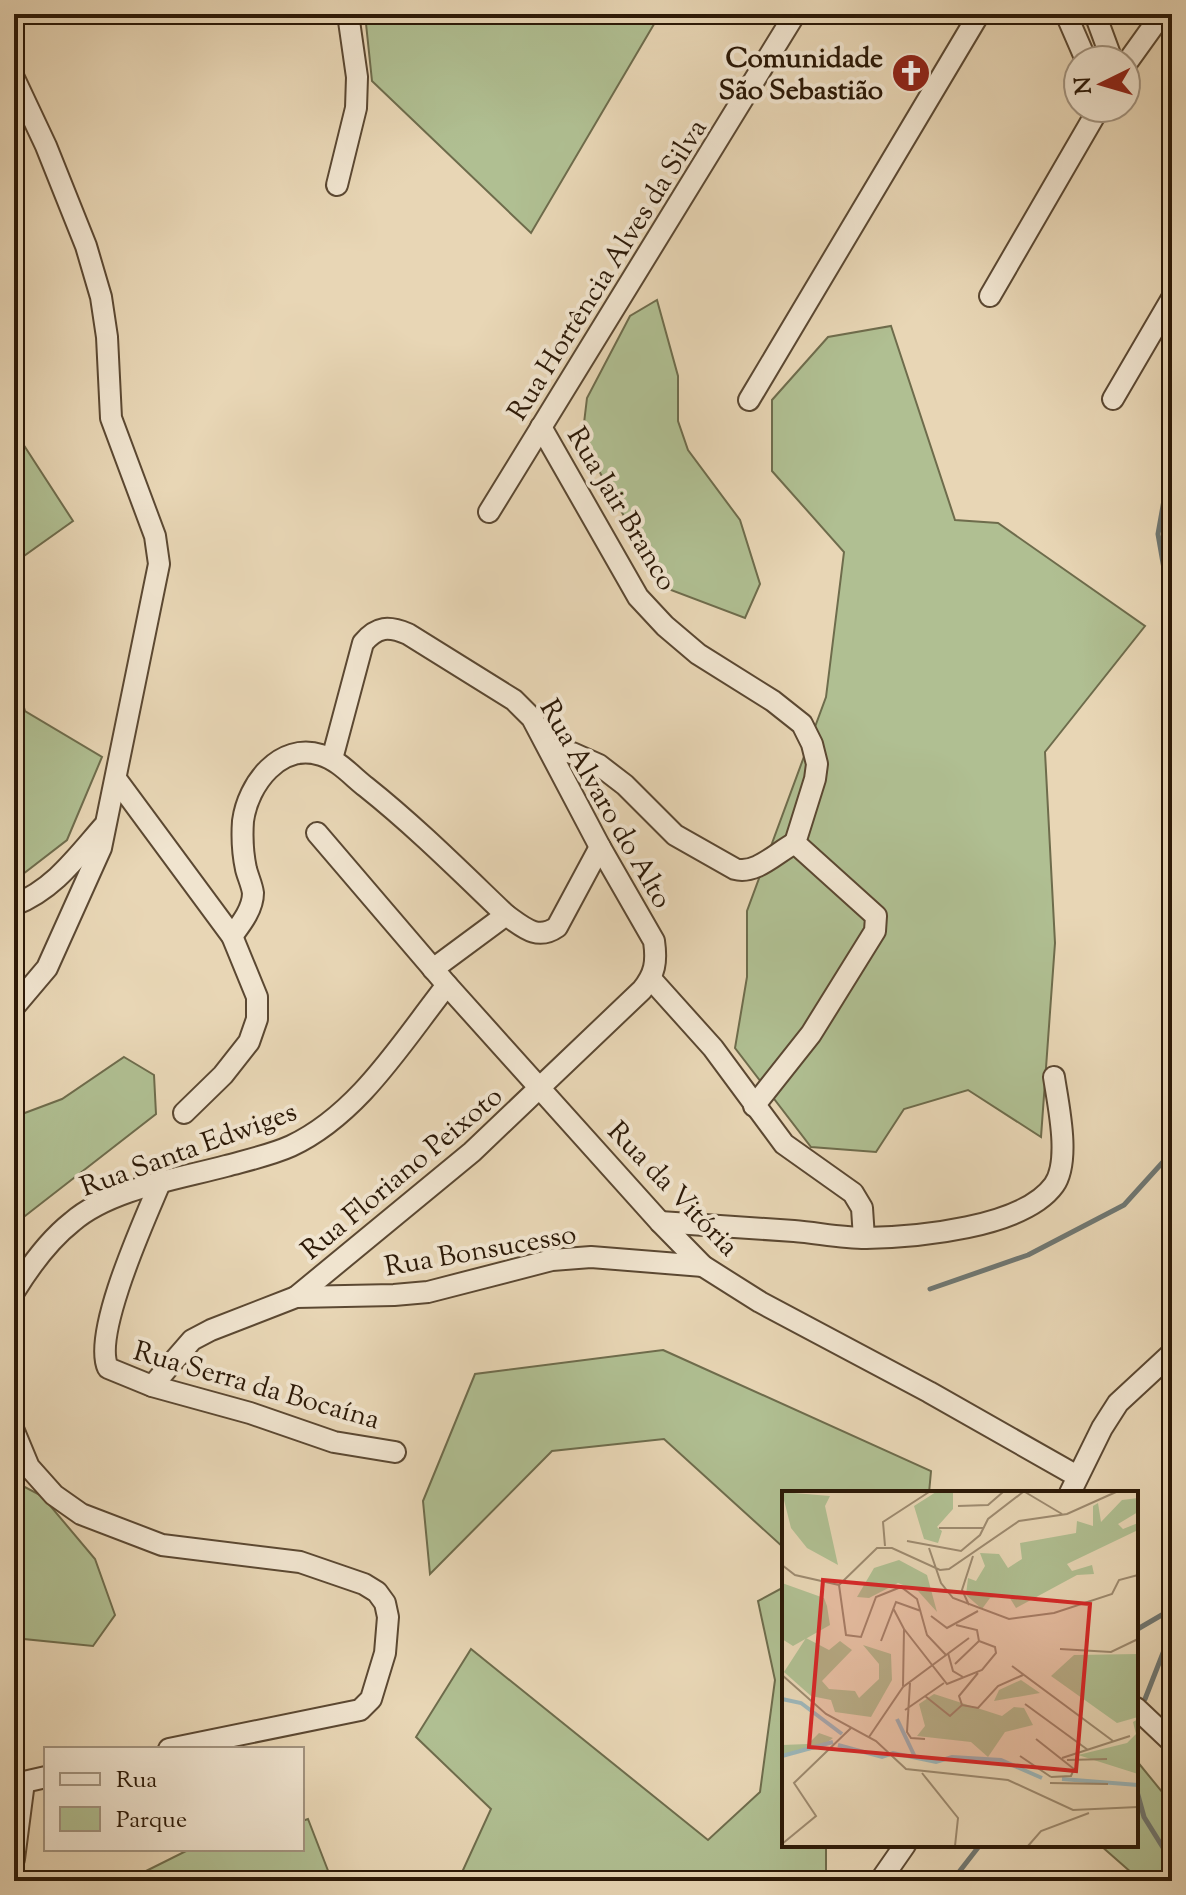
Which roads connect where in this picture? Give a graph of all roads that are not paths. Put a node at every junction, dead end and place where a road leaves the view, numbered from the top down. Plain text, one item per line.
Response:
1 (348, 14) edge
2 (795, 14) edge
3 (979, 14) edge
4 (1066, 14) edge
5 (1095, 14) edge
6 (1168, 14) edge
7 (1079, 44) edge
8 (1106, 44) edge
9 (1140, 44) edge
10 (14, 78) edge
11 (1090, 124) edge
12 (337, 185) dead end
13 (990, 296) dead end
14 (1172, 298) edge
15 (1113, 399) dead end
16 (749, 400) dead end
17 (541, 427) junction
18 (489, 512) dead end
19 (549, 749) junction
20 (332, 759) junction
21 (116, 779) junction
22 (104, 827) junction
23 (317, 833) dead end
24 (795, 843) junction
25 (600, 847) junction
26 (14, 905) edge
27 (506, 915) junction
28 (232, 936) junction
29 (440, 977) junction
30 (651, 979) junction
31 (14, 1007) edge
32 (1054, 1077) dead end
33 (541, 1089) junction
34 (754, 1106) junction
35 (184, 1113) dead end
36 (160, 1183) junction
37 (660, 1222) junction
38 (864, 1238) junction
39 (703, 1266) junction
40 (14, 1292) edge
41 (296, 1297) junction
42 (1172, 1353) edge
43 (152, 1386) junction
44 (14, 1431) edge
45 (395, 1452) dead end
46 (1073, 1485) edge
47 (1138, 1710) edge
48 (1172, 1742) edge
49 (179, 1747) edge
50 (19, 1777) edge
51 (44, 1777) edge
52 (904, 1847) edge
53 (14, 1859) edge
54 (880, 1881) edge

1 - 12 street
2 - 17 street, Rua Hortência Alves da Silva
3 - 16 street
4 - 7 street
5 - 8 street
6 - 9 street
10 - 21 street
11 - 13 street
14 - 15 street
17 - 18 street, Rua Hortência Alves da Silva
17 - 24 street, Rua Jair Branco
19 - 20 street, Rua Alvaro do Alto
19 - 24 street
19 - 25 street, Rua Alvaro do Alto
20 - 27 street
20 - 28 street
21 - 22 street
21 - 28 street
22 - 26 street
22 - 31 street
23 - 29 street, Rua da Vitória
24 - 34 street
25 - 27 street
25 - 30 street, Rua Alvaro do Alto
27 - 29 street, Rua Santa Edwiges
28 - 35 street
29 - 33 street, Rua da Vitória
29 - 36 street, Rua Santa Edwiges
30 - 33 street
30 - 34 street
32 - 38 street
33 - 37 street, Rua da Vitória
33 - 41 street, Rua Floriano Peixoto
34 - 38 street
36 - 40 street, Rua Santa Edwiges
36 - 43 street, Rua Serra da Bocaína
37 - 38 street
37 - 39 street, Rua da Vitória
39 - 41 street, Rua Bonsucesso
39 - 46 street, Rua da Vitória
41 - 43 street, Rua Bonsucesso
42 - 46 street
43 - 45 street, Rua Serra da Bocaína
44 - 49 street
47 - 48 street
50 - 51 street
50 - 53 street
52 - 54 street

